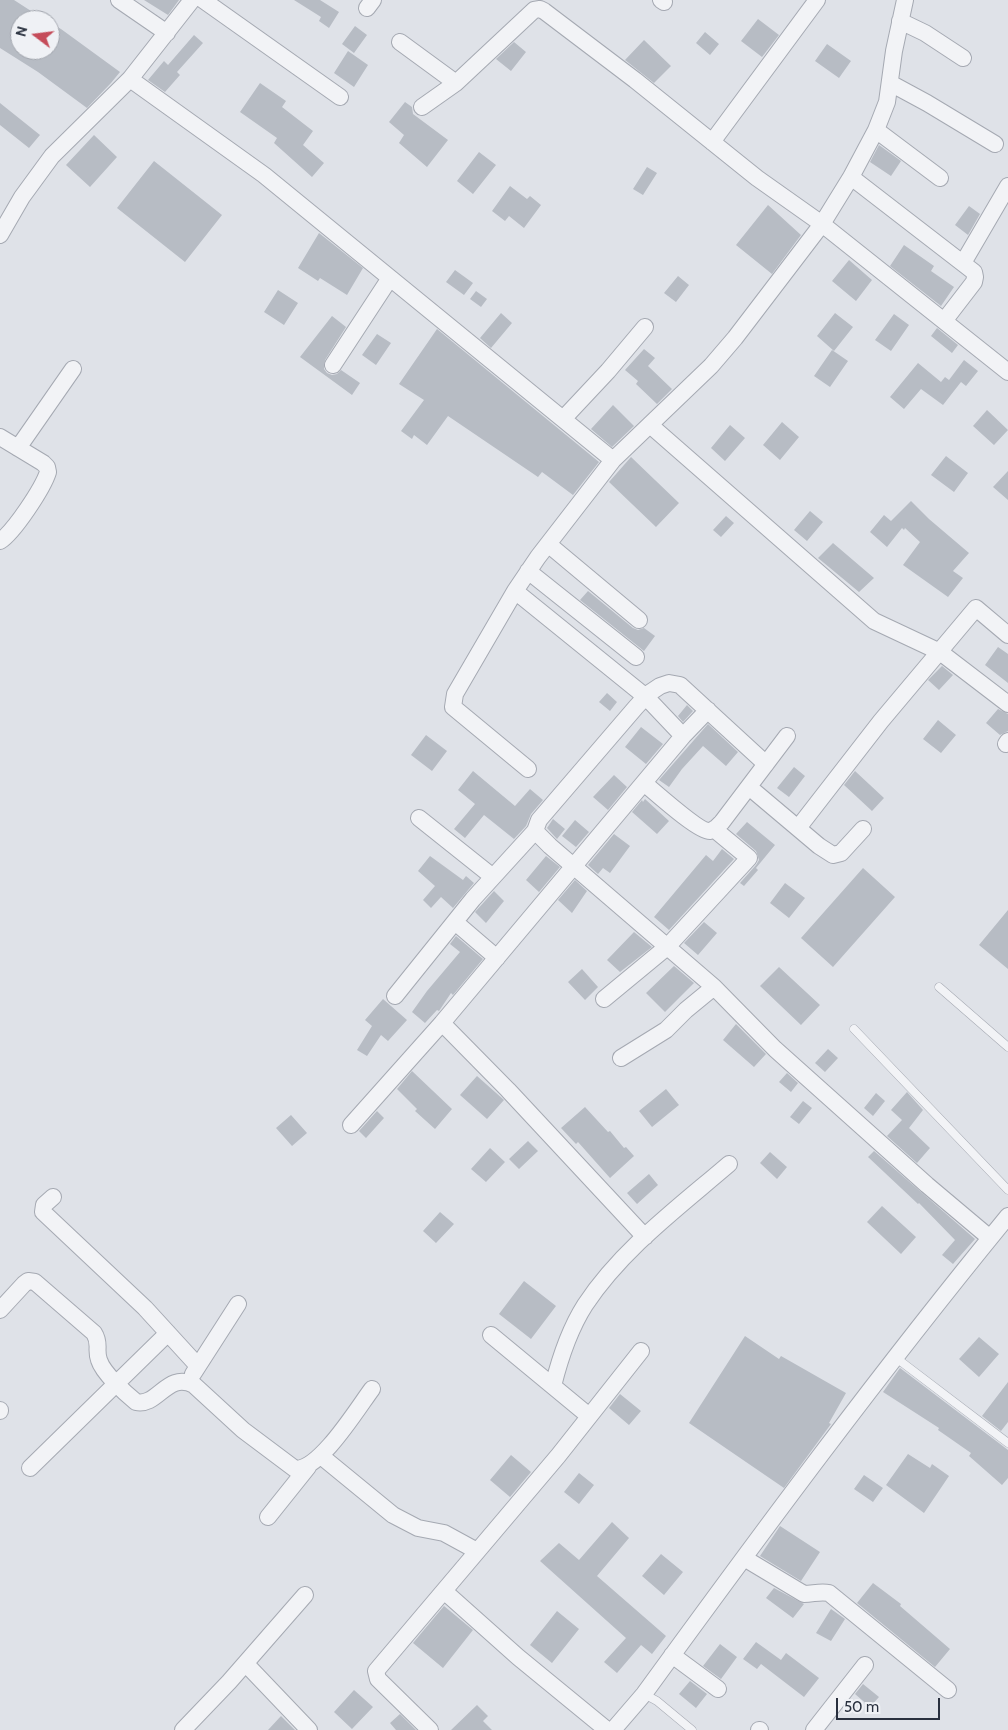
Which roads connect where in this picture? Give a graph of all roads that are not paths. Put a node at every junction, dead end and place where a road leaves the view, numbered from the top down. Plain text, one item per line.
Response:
1 (119, 0) edge
2 (192, 0) edge
3 (203, 0) edge
4 (817, 0) edge
5 (905, 0) edge
6 (543, 4) edge
7 (900, 21) junction
8 (167, 33) junction
9 (400, 42) dead end
10 (963, 58) dead end
11 (130, 79) junction
12 (456, 83) junction
13 (890, 83) junction
14 (340, 97) dead end
15 (422, 107) dead end
16 (876, 130) junction
17 (712, 142) junction
18 (995, 144) dead end
19 (851, 177) junction
20 (940, 178) dead end
21 (1008, 186) edge
22 (822, 224) junction
23 (0, 235) edge
24 (964, 263) junction
25 (390, 278) junction
26 (944, 321) junction
27 (645, 327) dead end
28 (333, 365) dead end
29 (73, 369) dead end
30 (1008, 372) edge
31 (563, 419) junction
32 (650, 425) junction
33 (0, 437) edge
34 (18, 448) junction
35 (613, 460) junction
36 (0, 541) edge
37 (548, 544) junction
38 (528, 571) junction
39 (514, 591) junction
40 (639, 620) dead end
41 (1008, 635) edge
42 (940, 652) junction
43 (636, 657) dead end
44 (646, 698) junction
45 (1008, 704) edge
46 (708, 710) junction
47 (683, 736) junction
48 (788, 736) dead end
49 (766, 764) junction
50 (528, 769) dead end
51 (644, 783) junction
52 (749, 787) junction
53 (419, 818) dead end
54 (798, 828) junction
55 (863, 829) dead end
56 (714, 830) junction
57 (535, 831) junction
58 (575, 867) junction
59 (494, 877) junction
60 (455, 922) junction
61 (667, 947) junction
62 (497, 958) junction
63 (714, 987) junction
64 (939, 987) dead end
65 (395, 996) dead end
66 (604, 999) dead end
67 (442, 1023) junction
68 (854, 1029) dead end
69 (1008, 1046) edge
70 (620, 1058) dead end
71 (350, 1125) dead end
72 (729, 1164) dead end
73 (1008, 1190) edge
74 (53, 1197) dead end
75 (1008, 1216) edge
76 (645, 1237) junction
77 (990, 1238) junction
78 (238, 1304) dead end
79 (0, 1310) edge
80 (168, 1333) junction
81 (491, 1335) dead end
82 (640, 1351) dead end
83 (895, 1357) junction
84 (198, 1366) junction
85 (188, 1382) junction
86 (117, 1384) junction
87 (553, 1386) junction
88 (372, 1389) dead end
89 (589, 1416) junction
90 (1008, 1443) edge
91 (321, 1456) junction
92 (308, 1466) junction
93 (30, 1468) dead end
94 (268, 1517) dead end
95 (477, 1552) junction
96 (744, 1558) junction
97 (444, 1591) junction
98 (305, 1595) dead end
99 (672, 1655) junction
100 (246, 1664) junction
101 (865, 1665) dead end
102 (718, 1689) dead end
103 (948, 1690) dead end
104 (644, 1694) junction
105 (183, 1730) edge
106 (308, 1730) edge
107 (430, 1730) edge
108 (607, 1730) edge
109 (613, 1730) edge
110 (692, 1730) edge
111 (814, 1730) edge

1 - 8 street
2 - 8 street
3 - 14 street
4 - 17 street
5 - 7 street
6 - 12 street
6 - 17 street
7 - 10 street
7 - 13 street
8 - 11 street
9 - 12 street
11 - 23 street
11 - 25 street
12 - 15 street
13 - 16 street
13 - 18 street
16 - 19 street
16 - 20 street
17 - 22 street
19 - 22 street
19 - 24 street
21 - 24 street
22 - 26 street
22 - 32 street
24 - 26 street
25 - 28 street
25 - 31 street
26 - 30 street
27 - 31 street
29 - 34 street
31 - 35 street
32 - 35 street
32 - 42 street
33 - 34 street
34 - 36 street
35 - 37 street
37 - 38 street
37 - 40 street
38 - 39 street
38 - 43 street
39 - 44 street
39 - 50 street
41 - 42 street
42 - 45 street
42 - 54 street
44 - 46 street
44 - 47 street
44 - 57 street
46 - 47 street
46 - 49 street
47 - 51 street
48 - 49 street
49 - 52 street
51 - 56 street
51 - 58 street
52 - 54 street
52 - 56 street
53 - 59 street
54 - 55 street
56 - 61 street
57 - 58 street
57 - 59 street
58 - 61 street
58 - 62 street
59 - 60 street
60 - 62 street
60 - 65 street
61 - 63 street
61 - 66 street
62 - 67 street
63 - 70 street
63 - 77 street
64 - 69 lane
67 - 71 street
67 - 76 street
68 - 73 lane
72 - 76 street
74 - 80 street
75 - 77 street
76 - 87 street
77 - 83 street
78 - 84 street
79 - 86 street
80 - 84 street
80 - 86 street
81 - 87 street
82 - 89 street
83 - 90 lane
83 - 96 street
84 - 85 street
85 - 86 street
85 - 92 street
86 - 93 street
87 - 89 street
88 - 91 street
89 - 95 street
91 - 92 street
91 - 95 street
92 - 94 street
95 - 97 street
96 - 99 street
96 - 103 street
97 - 107 street
97 - 108 street
98 - 100 street
99 - 102 street
99 - 104 street
100 - 105 street
100 - 106 street
101 - 111 street
104 - 109 street
104 - 110 lane

